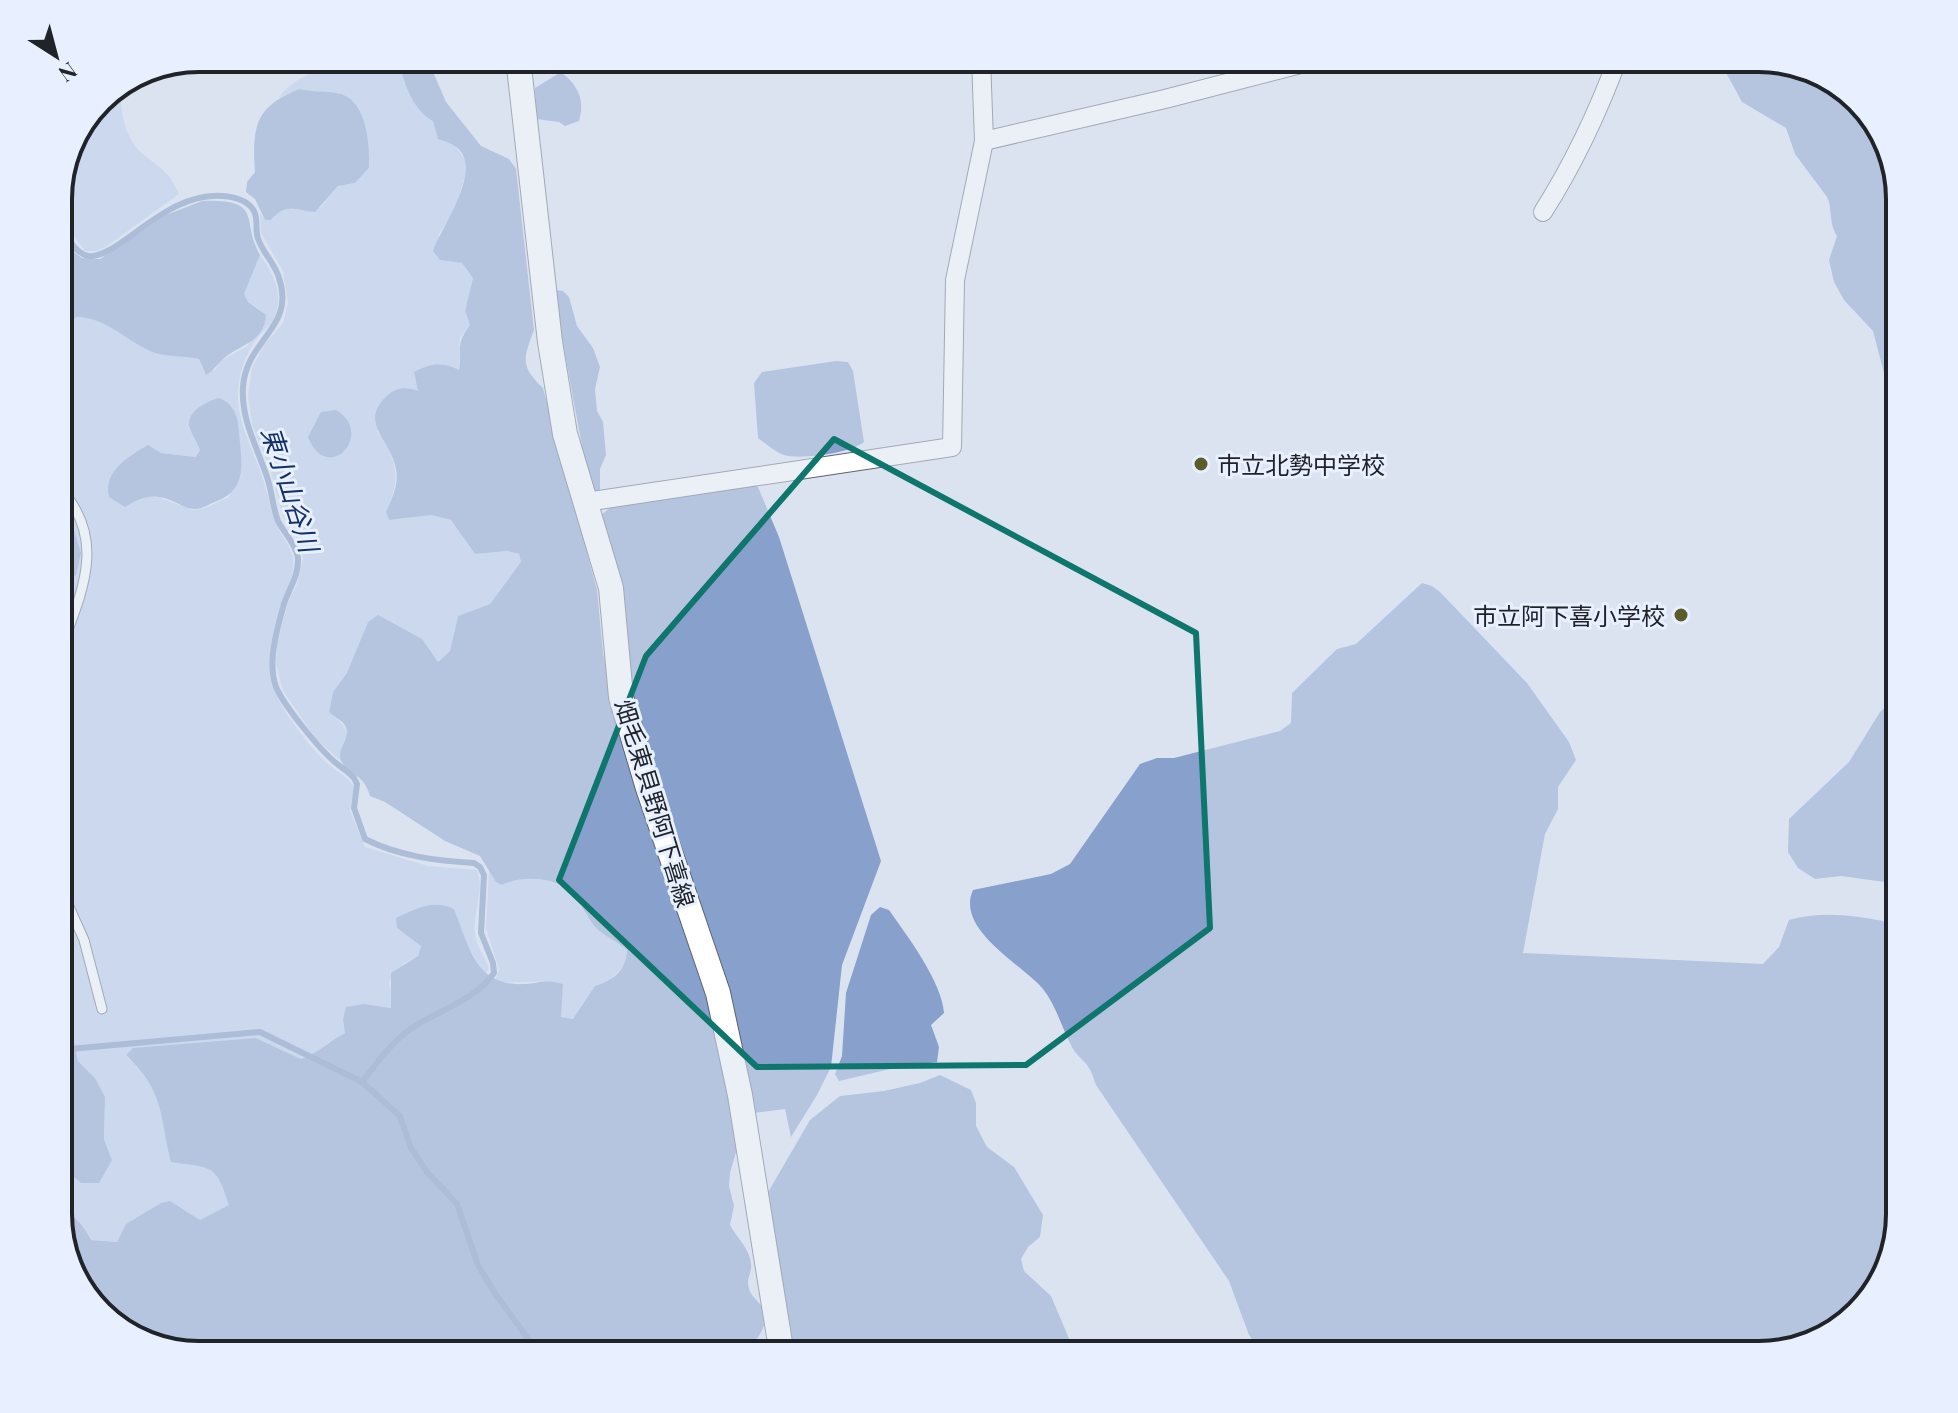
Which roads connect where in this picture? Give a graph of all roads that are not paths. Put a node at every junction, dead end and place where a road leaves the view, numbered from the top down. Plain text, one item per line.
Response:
1 (520, 72) edge
2 (982, 72) edge
3 (1270, 72) edge
4 (1613, 72) edge
5 (984, 141) junction
6 (1543, 212) dead end
7 (72, 502) edge
8 (586, 502) junction
9 (72, 623) edge
10 (72, 913) edge
11 (102, 1009) dead end
12 (780, 1341) edge

1 - 8 main road, 畑毛東貝野阿下喜線
2 - 5 street
3 - 5 street
4 - 6 street
5 - 8 street
7 - 9 lane
8 - 12 main road, 畑毛東貝野阿下喜線
10 - 11 lane

